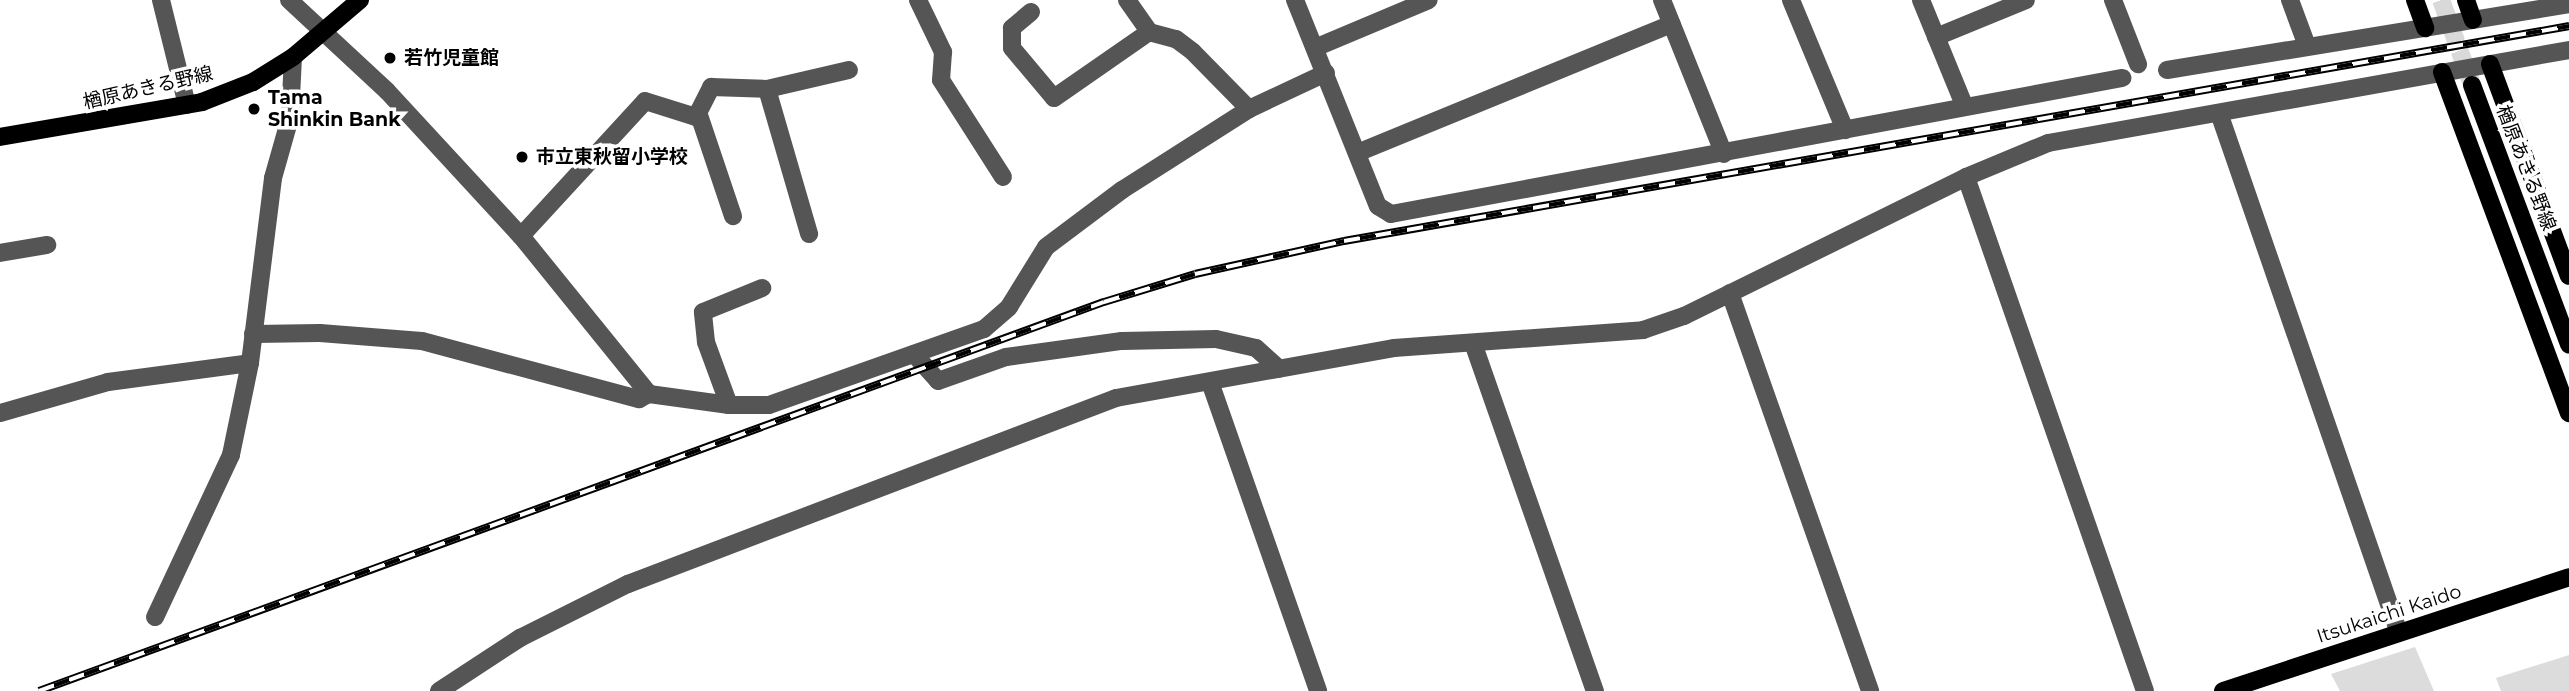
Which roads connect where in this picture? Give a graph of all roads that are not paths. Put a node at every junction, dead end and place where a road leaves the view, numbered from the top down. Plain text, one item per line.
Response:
1 (160, 0) edge
2 (360, 0) edge
3 (918, 0) edge
4 (1126, 0) edge
5 (1295, 0) edge
6 (1429, 0) edge
7 (1662, 0) edge
8 (1791, 0) edge
9 (1921, 0) edge
10 (2026, 0) edge
11 (2113, 0) edge
12 (2290, 0) edge
13 (2414, 0) edge
14 (2466, 0) edge
15 (296, 3) edge
16 (2569, 4) edge
17 (1031, 12) dead end
18 (2473, 20) junction
19 (1672, 24) junction
20 (2425, 28) junction
21 (326, 32) junction
22 (1149, 32) junction
23 (1936, 37) junction
24 (2307, 46) junction
25 (1317, 47) junction
26 (2569, 50) edge
27 (293, 57) junction
28 (2138, 64) dead end
29 (2490, 64) junction
30 (849, 70) dead end
31 (2167, 70) dead end
32 (2442, 72) junction
33 (1326, 73) junction
34 (2122, 78) dead end
35 (2472, 85) tunnel mouth
36 (767, 89) junction
37 (187, 105) junction
38 (1964, 105) junction
39 (1249, 109) junction
40 (698, 112) junction
41 (2219, 113) junction
42 (1845, 130) junction
43 (0, 138) edge
44 (1357, 153) junction
45 (1724, 154) junction
46 (1003, 177) dead end
47 (1966, 177) junction
48 (733, 216) dead end
49 (808, 234) dead end
50 (522, 236) junction
51 (47, 245) dead end
52 (0, 253) edge
53 (2569, 276) edge
54 (762, 288) dead end
55 (1730, 293) junction
56 (254, 334) junction
57 (1473, 343) junction
58 (2569, 344) edge
59 (914, 354) junction
60 (250, 363) junction
61 (1279, 369) junction
62 (1210, 382) junction
63 (649, 394) junction
64 (729, 405) junction
65 (0, 413) edge
66 (2569, 413) edge
67 (2569, 577) edge
68 (155, 617) dead end
69 (2399, 633) junction
70 (439, 691) edge
71 (1318, 691) edge
72 (1595, 691) edge
73 (1870, 691) edge
74 (2145, 691) edge
75 (2223, 691) edge

1 - 37 street
2 - 21 main road, 楢原あきる野線
3 - 46 street
4 - 22 street
5 - 25 street
6 - 25 street
7 - 19 street
8 - 42 street
9 - 23 street
10 - 23 street
11 - 28 street
12 - 24 street
13 - 20 main road
14 - 18 main road
15 - 21 street
16 - 18 street
17 - 22 street
18 - 20 street
19 - 44 street
19 - 45 street
20 - 24 street
21 - 27 main road, 楢原あきる野線
21 - 50 street
22 - 39 street
23 - 38 street
24 - 31 street
25 - 33 street
26 - 29 street
27 - 37 main road, 楢原あきる野線
27 - 56 street
29 - 32 street
29 - 53 main road
30 - 36 street
32 - 41 street
32 - 66 main road
33 - 39 street
33 - 44 street
34 - 38 street
35 - 58 main road, 楢原あきる野線
36 - 40 street
36 - 49 street
37 - 43 main road, 楢原あきる野線
38 - 42 street
39 - 59 street
40 - 48 street
40 - 50 street
41 - 47 street
41 - 69 street
42 - 45 street
44 - 45 street
47 - 55 street
47 - 74 street
50 - 63 street
51 - 52 street
54 - 64 street
55 - 57 street
55 - 73 street
56 - 60 street
56 - 63 street
57 - 61 street
57 - 72 street
59 - 61 street
59 - 64 street
60 - 65 street
60 - 68 street
61 - 62 street
62 - 70 street
62 - 71 street
63 - 64 street
67 - 69 main road, Itsukaichi Kaido
69 - 75 main road, Itsukaichi Kaido

